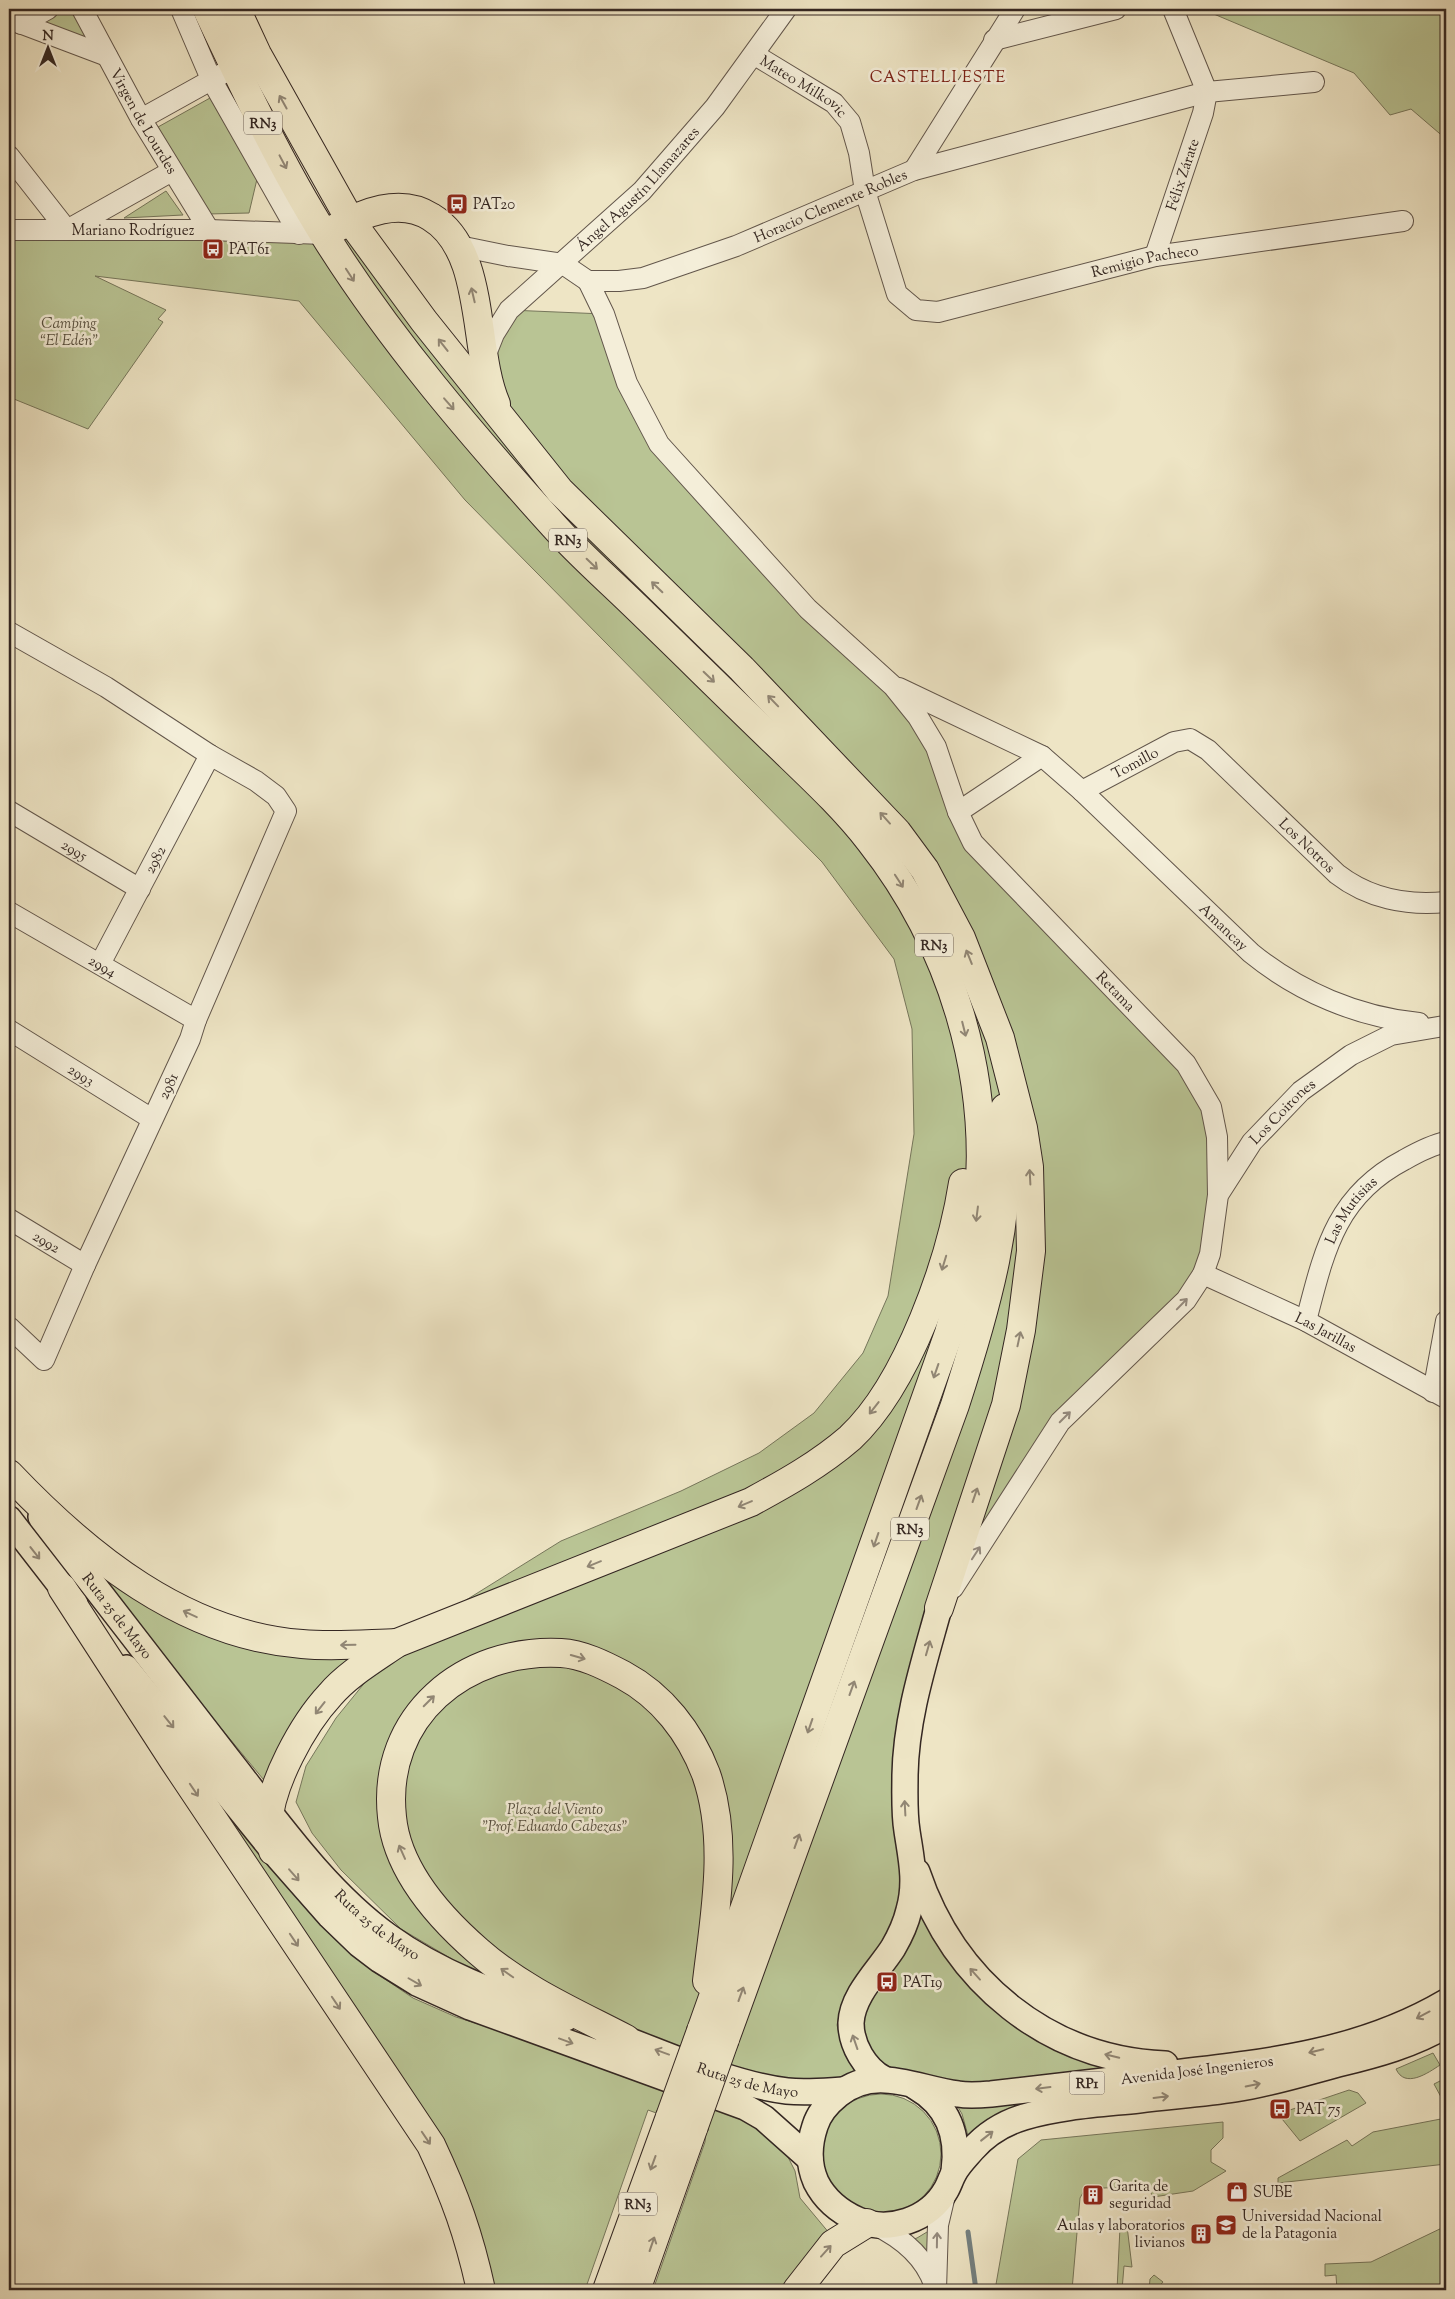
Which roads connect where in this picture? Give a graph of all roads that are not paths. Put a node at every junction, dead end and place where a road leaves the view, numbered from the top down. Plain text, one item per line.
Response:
1 (48, 9) edge
2 (82, 9) edge
3 (180, 9) edge
4 (207, 9) edge
5 (236, 9) edge
6 (777, 9) edge
7 (786, 9) edge
8 (1014, 9) edge
9 (1116, 9) edge
10 (1173, 9) edge
11 (15, 21) edge
12 (770, 34) junction
13 (994, 40) junction
14 (754, 55) junction
15 (107, 56) junction
16 (223, 73) junction
17 (1314, 82) dead end
18 (1207, 92) junction
19 (141, 119) junction
20 (9, 156) edge
21 (914, 170) junction
22 (172, 171) junction
23 (864, 191) junction
24 (350, 220) junction
25 (1403, 221) dead end
26 (9, 230) edge
27 (67, 230) junction
28 (209, 230) junction
29 (311, 234) junction
30 (459, 246) junction
31 (1155, 256) junction
32 (563, 264) junction
33 (588, 281) junction
34 (897, 294) joint
35 (483, 361) junction
36 (506, 425) junction
37 (9, 632) edge
38 (893, 686) junction
39 (1190, 739) joint
40 (210, 755) junction
41 (1042, 756) junction
42 (1082, 791) junction
43 (9, 811) edge
44 (958, 812) junction
45 (140, 889) junction
46 (1446, 902) edge
47 (9, 912) edge
48 (100, 964) junction
49 (986, 1002) junction
50 (196, 1020) junction
51 (1445, 1026) edge
52 (9, 1030) edge
53 (977, 1095) junction
54 (152, 1119) junction
55 (1446, 1142) edge
56 (1218, 1195) junction
57 (9, 1219) edge
58 (85, 1265) junction
59 (1204, 1274) junction
60 (1306, 1321) junction
61 (1446, 1321) edge
62 (9, 1327) edge
63 (1440, 1395) edge
64 (9, 1475) edge
65 (9, 1519) edge
66 (62, 1588) junction
67 (939, 1608) junction
68 (397, 1643) junction
69 (270, 1812) junction
70 (273, 1851) junction
71 (911, 1856) junction
72 (1446, 2002) edge
73 (1446, 2025) edge
74 (713, 2035) junction
75 (626, 2039) junction
76 (1265, 2063) junction
77 (884, 2079) junction
78 (909, 2084) junction
79 (844, 2090) junction
80 (682, 2122) junction
81 (810, 2159) junction
82 (950, 2181) junction
83 (871, 2224) junction
84 (481, 2290) edge
85 (607, 2290) edge
86 (636, 2290) edge
87 (797, 2290) edge
88 (936, 2290) edge

1 - 11 street
2 - 15 street, Virgen de Lourdes
3 - 16 street
4 - 16 highway, RN3
24 -> 5 highway, RN3
6 - 12 street
7 - 12 street, Ángel Agustín Llamazares
8 - 13 street
9 - 13 street
10 - 18 street
11 - 15 street
12 - 14 street, Ángel Agustín Llamazares
13 - 21 street
14 - 23 street, Mateo Milkovic
14 - 32 street, Ángel Agustín Llamazares
15 - 19 street, Virgen de Lourdes
16 - 19 street
16 - 29 highway, RN3
17 - 18 street, Horacio Clemente Robles
18 - 21 street, Horacio Clemente Robles
18 - 31 street, Félix Zárate
19 - 22 street, Virgen de Lourdes
20 - 27 street, Mariano Rodríguez
21 - 23 street, Horacio Clemente Robles
22 - 27 street
22 - 28 street, Virgen de Lourdes
23 - 33 street, Horacio Clemente Robles
23 - 34 street, Mateo Milkovic
24 - 29 highway
24 - 30 highway
36 -> 24 highway, RN3
25 - 31 street, Remigio Pacheco
26 - 27 street
27 - 28 street, Mariano Rodríguez
28 - 29 street, Mariano Rodríguez
29 -> 53 highway, RN3
30 - 32 street
35 -> 30 highway
31 - 34 street, Remigio Pacheco
32 - 33 street
32 - 35 street, Ángel Agustín Llamazares
33 - 38 street
35 - 36 highway
49 -> 36 highway, RN3
37 - 40 street
38 - 41 street, Amancay
38 - 44 street, Retama
39 - 42 street, Tomillo
39 - 46 street, Los Notros
40 - 45 street, 2982
40 - 50 street, 2981
41 - 42 street, Amancay
41 - 44 street
42 - 51 street, Amancay
43 - 45 street, 2995
44 - 56 street, Retama
45 - 48 street, 2982
47 - 48 street, 2994
48 - 50 street, 2994
67 -> 49 highway
74 -> 49 highway, RN3
50 - 54 street, 2981
51 - 56 street, Los Coirones
52 - 54 street, 2993
53 -> 68 highway
53 -> 74 highway, RN3
54 - 58 street, 2981
55 - 60 street, Las Mutisias
56 - 59 street, Los Coirones
57 - 58 street, 2992
58 - 62 street, 2981
59 - 60 street, Las Jarillas
67 -> 59 street, Los Coirones
60 - 63 street, Las Jarillas
61 - 63 street
68 -> 64 highway
64 - 69 main road, Ruta 25 de Mayo
65 -> 66 main road, Ruta 25 de Mayo
66 -> 70 main road, Ruta 25 de Mayo
66 -> 84 highway
71 -> 67 main road
68 -> 69 highway
69 - 70 highway
69 - 75 main road, Ruta 25 de Mayo
70 -> 81 main road, Ruta 25 de Mayo
76 -> 71 main road
77 -> 71 main road
72 -> 76 main road, Avenida José Ingenieros / RP1
82 -> 73 main road, Avenida José Ingenieros / RP1
75 -> 74 highway
74 - 80 highway, RN3, bridge
79 -> 75 main road, Ruta 25 de Mayo
76 -> 78 main road, Avenida José Ingenieros / RP1
77 - 78 main road, Avenida José Ingenieros / RP1
77 - 79 main road, Avenida José Ingenieros / RP1
78 - 82 main road, Avenida José Ingenieros / RP1
79 - 81 main road, RP1
80 -> 85 highway, RN3
86 -> 80 highway, RN3
81 - 83 main road, RP1
82 - 83 main road, Avenida José Ingenieros / RP1
88 -> 82 street
87 -> 83 highway
83 - 88 street

